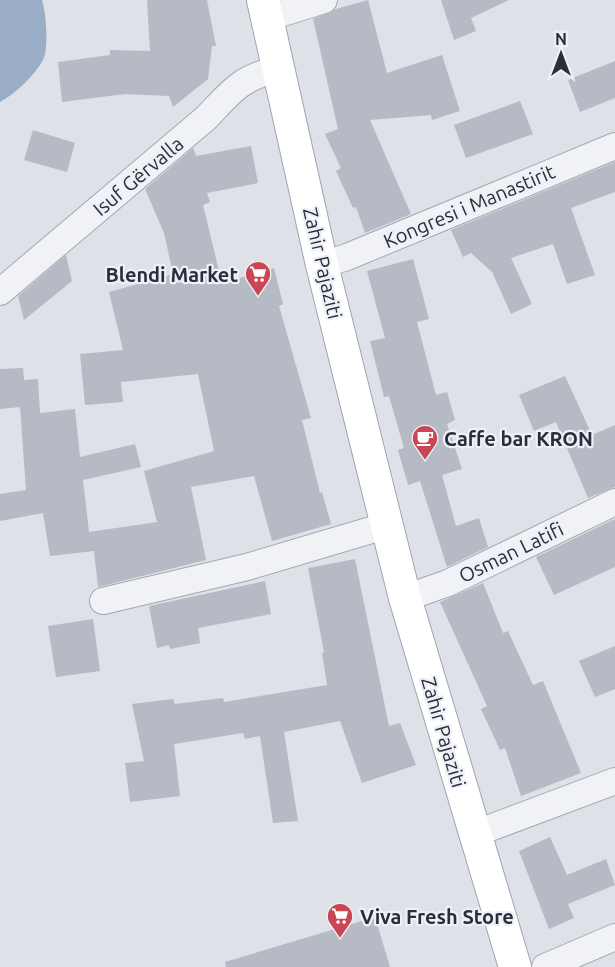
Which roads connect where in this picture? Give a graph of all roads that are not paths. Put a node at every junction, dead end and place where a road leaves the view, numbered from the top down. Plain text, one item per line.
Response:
1 (324, 0) edge
2 (265, 9) edge
3 (279, 69) junction
4 (615, 146) edge
5 (322, 265) junction
6 (0, 292) edge
7 (615, 502) edge
8 (388, 525) junction
9 (405, 598) junction
10 (104, 601) dead end
11 (615, 782) edge
12 (474, 834) junction
13 (615, 937) edge
14 (515, 967) edge
15 (545, 967) edge

1 - 2 street
2 - 3 main road, Zahir Pajaziti
3 - 5 main road, Zahir Pajaziti
3 - 6 street, Isuf Gërvalla
4 - 5 street, Kongresi i Manastirit
5 - 8 main road, Zahir Pajaziti
7 - 9 street, Osman Latifi
8 - 9 main road, Zahir Pajaziti
8 - 10 street
9 - 12 main road, Zahir Pajaziti
11 - 12 street
12 - 14 main road, Zahir Pajaziti
13 - 15 street

